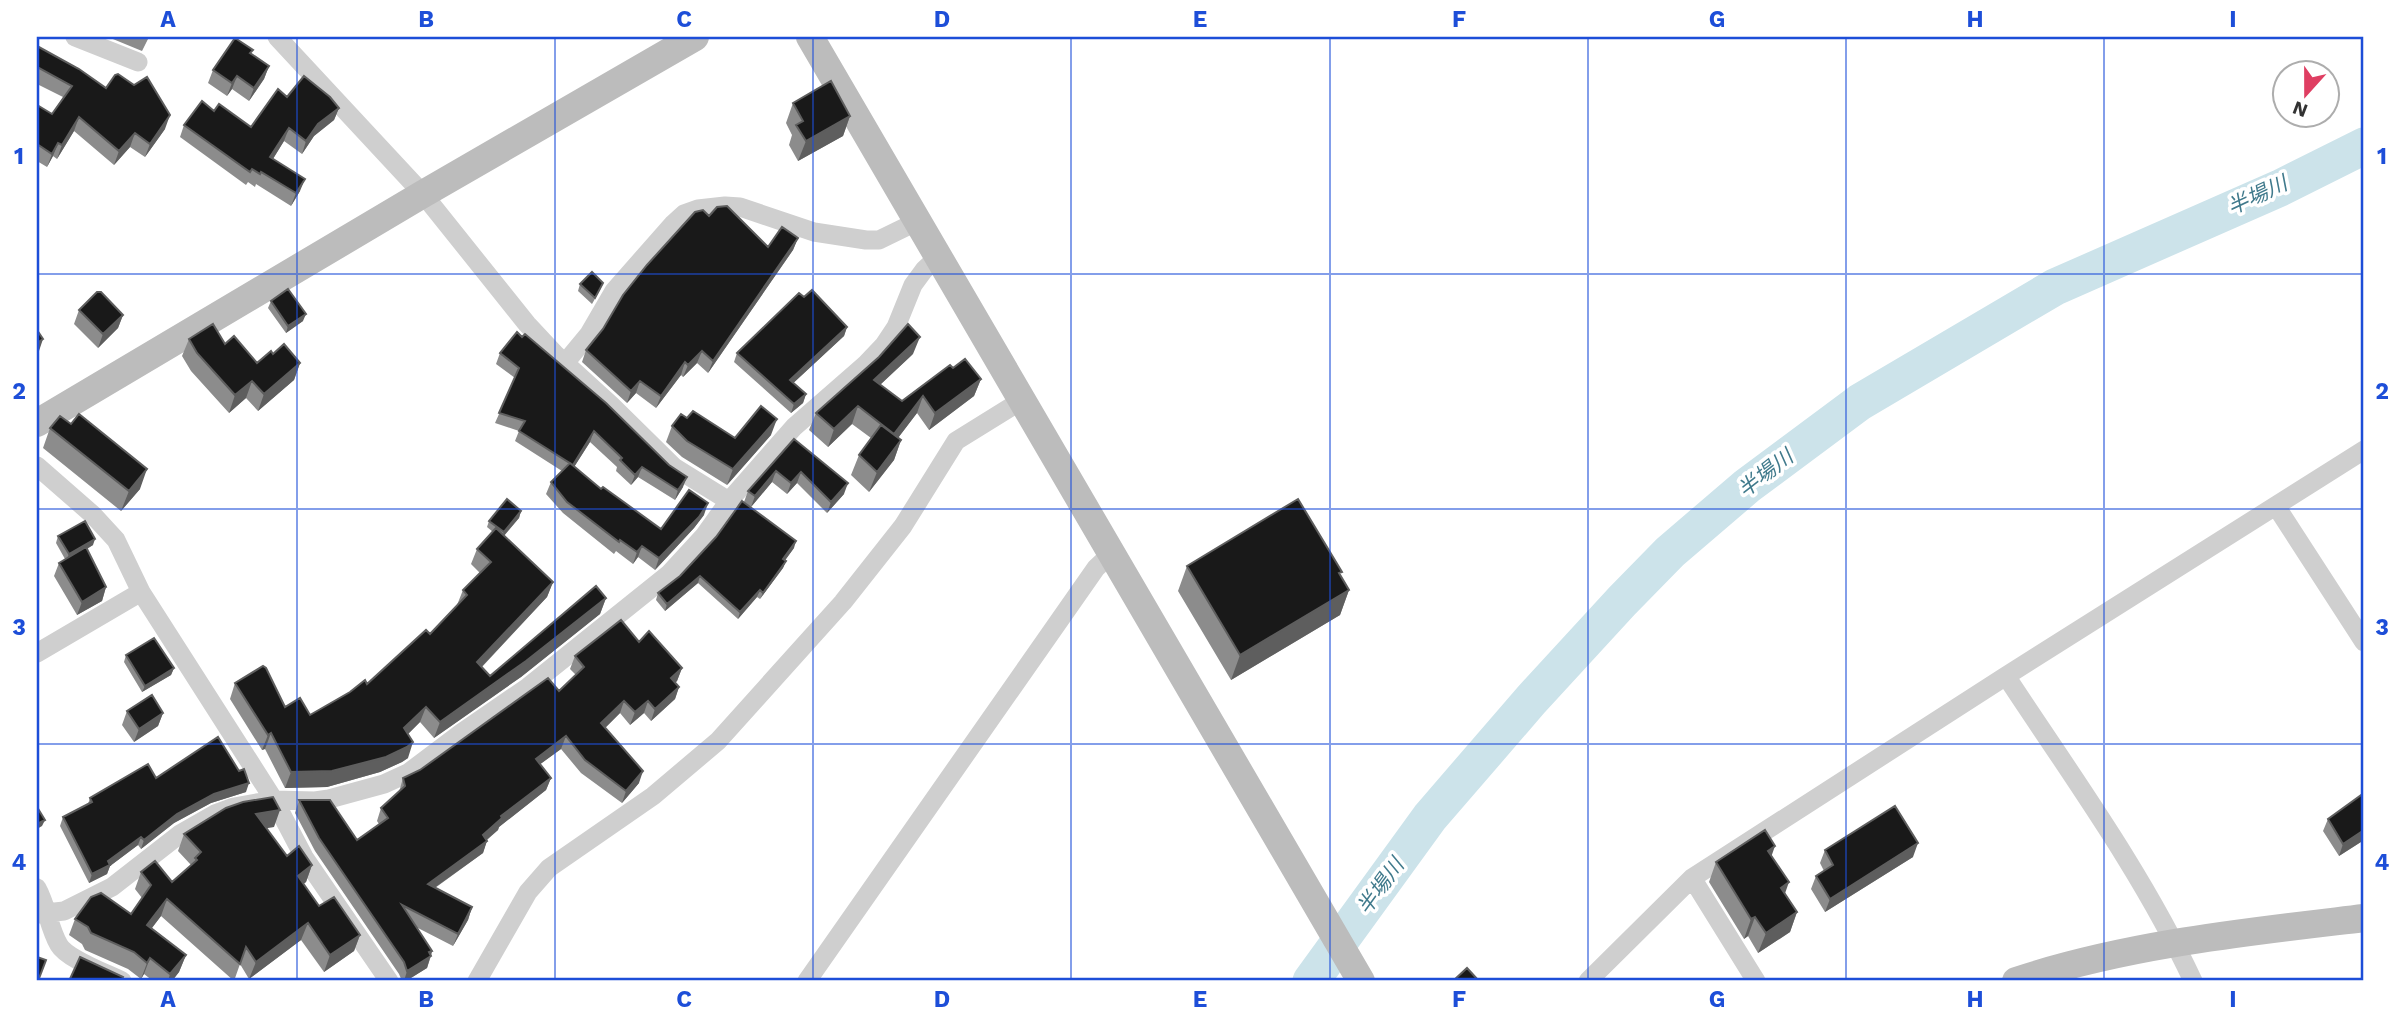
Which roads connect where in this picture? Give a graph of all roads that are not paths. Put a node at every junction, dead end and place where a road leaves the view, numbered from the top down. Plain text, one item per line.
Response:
1 (75, 37) edge
2 (277, 37) edge
3 (695, 37) edge
4 (810, 37) edge
5 (138, 62) dead end
6 (423, 194) junction
7 (918, 221) junction
8 (939, 256) junction
9 (565, 363) junction
10 (1022, 400) junction
11 (37, 423) edge
12 (2364, 450) edge
13 (37, 467) edge
14 (729, 501) junction
15 (2276, 506) junction
16 (1111, 554) junction
17 (141, 592) junction
18 (2364, 642) edge
19 (37, 653) edge
20 (2006, 676) junction
21 (274, 800) junction
22 (1692, 878) junction
23 (37, 888) edge
24 (43, 914) edge
25 (2364, 918) edge
26 (2176, 943) junction
27 (122, 981) edge
28 (389, 981) edge
29 (477, 981) edge
30 (807, 981) edge
31 (1361, 981) edge
32 (1588, 981) edge
33 (1756, 981) edge
34 (2016, 981) edge
35 (2193, 981) edge

1 - 5 street
2 - 6 street
3 - 6 street
4 - 7 street
6 - 9 street
6 - 11 street
7 - 8 street
7 - 9 street
8 - 10 street
8 - 14 street
9 - 14 street
10 - 16 street
10 - 29 street
12 - 15 street
13 - 17 street
14 - 21 street
15 - 18 street
15 - 20 street
16 - 30 street
16 - 31 street
17 - 19 street
17 - 21 street
20 - 22 street
20 - 26 street
21 - 24 street
21 - 28 street
22 - 32 street
22 - 33 street
23 - 24 street
24 - 27 street
25 - 26 street
26 - 34 street
26 - 35 street

